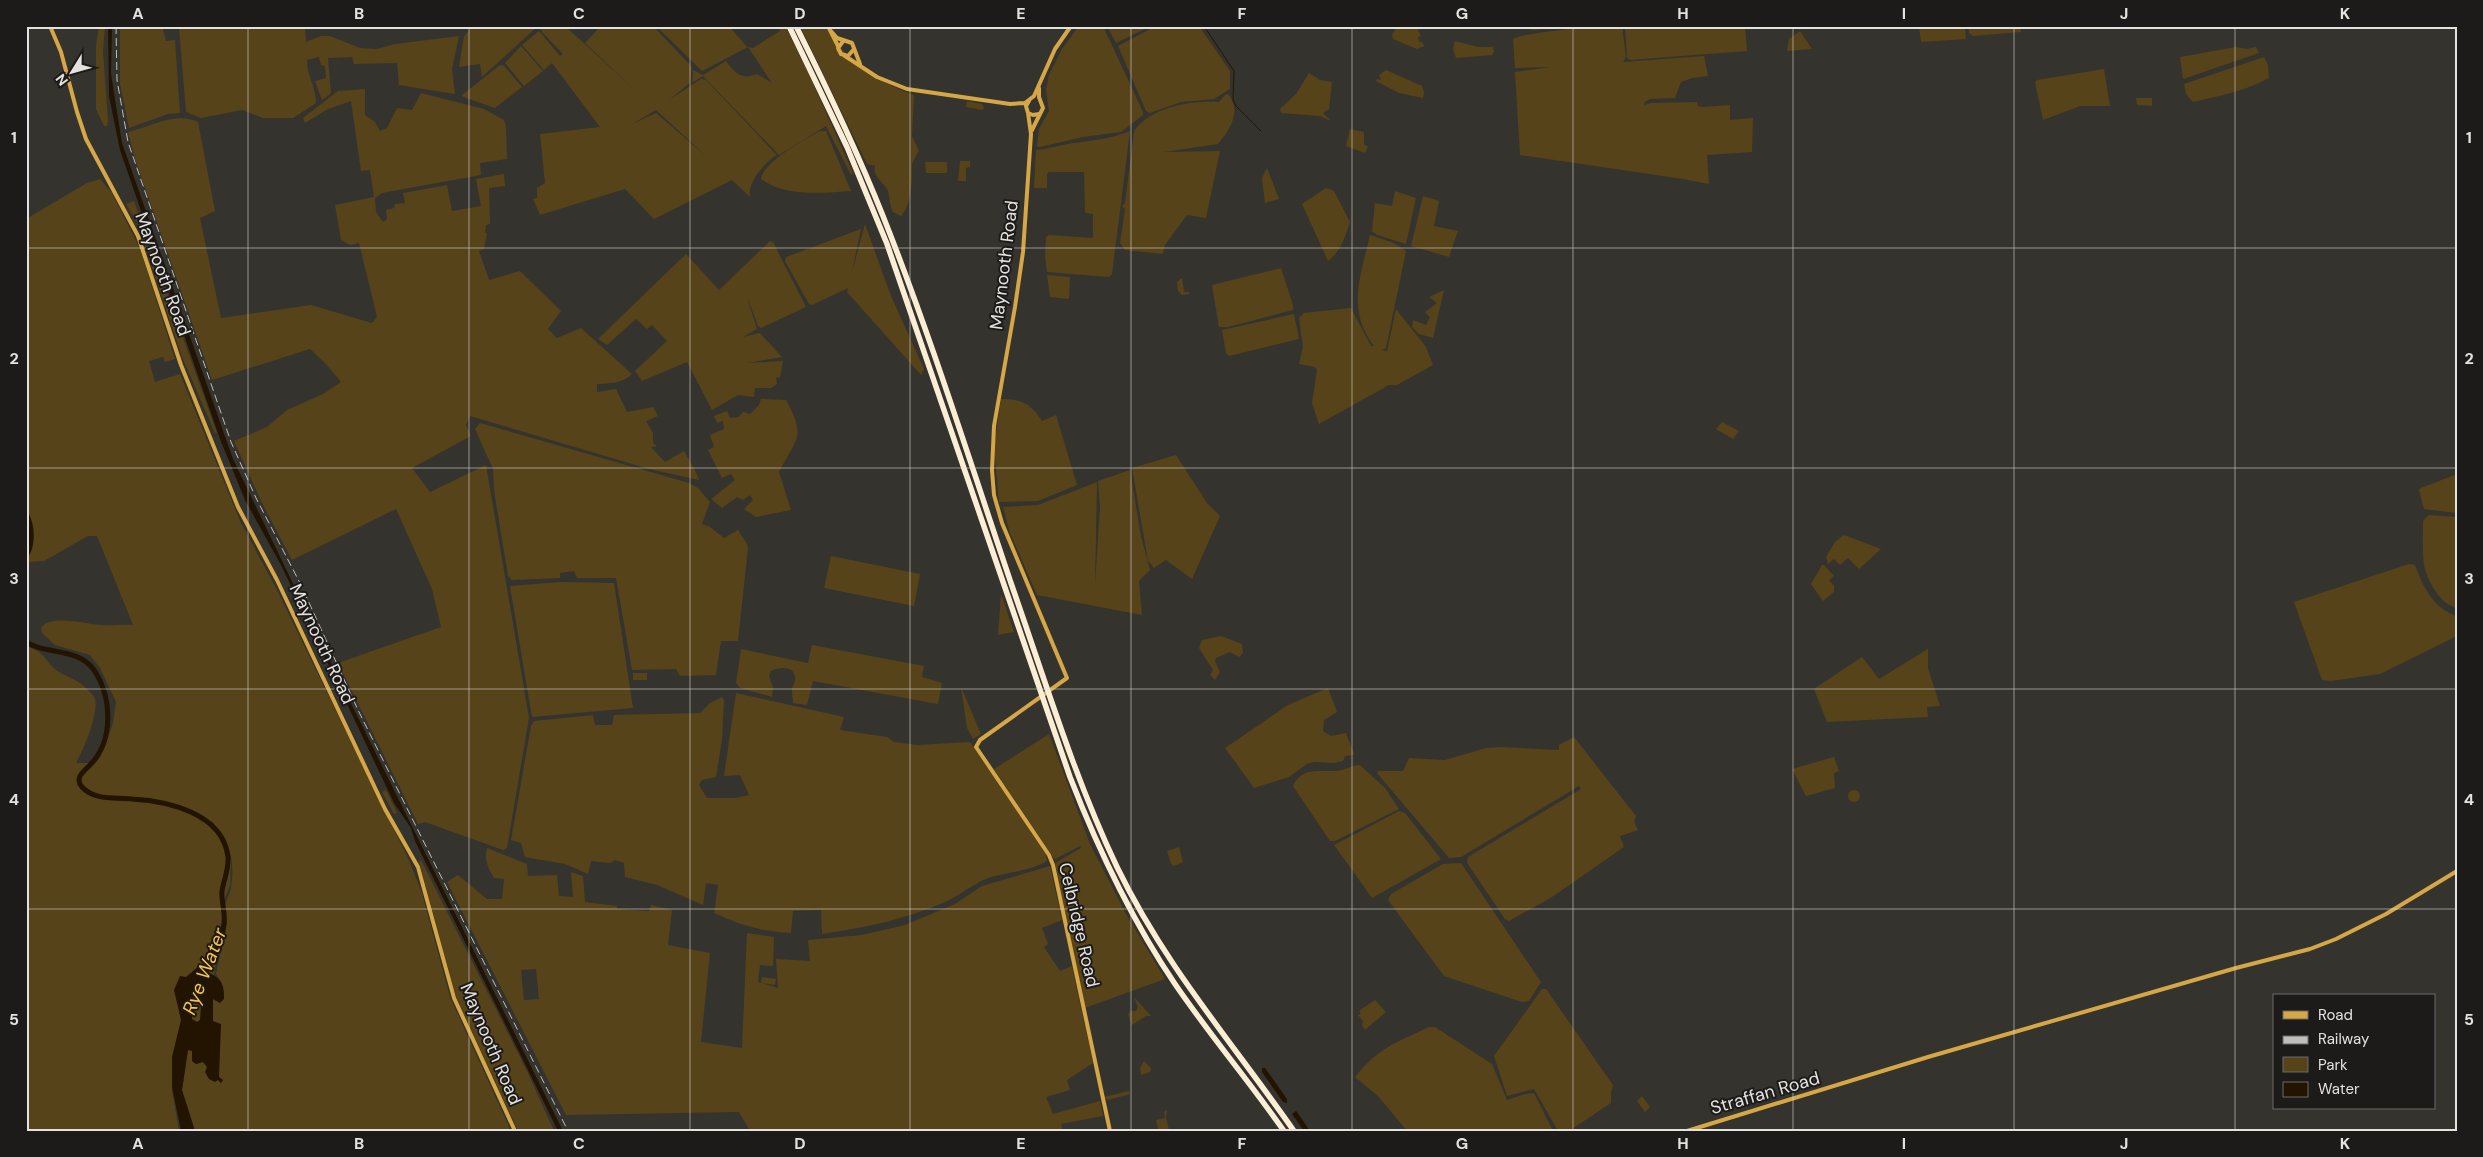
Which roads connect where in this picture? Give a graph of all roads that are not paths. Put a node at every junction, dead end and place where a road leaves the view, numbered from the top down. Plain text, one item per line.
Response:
1 (50, 26) edge
2 (789, 26) edge
3 (796, 26) edge
4 (1071, 26) edge
5 (829, 28) edge
6 (846, 40) junction
7 (838, 46) junction
8 (854, 49) junction
9 (845, 56) junction
10 (865, 69) junction
11 (1042, 76) junction
12 (1030, 101) junction
13 (1040, 102) junction
14 (1010, 104) junction
15 (1028, 112) junction
16 (1039, 114) junction
17 (1031, 134) junction
18 (976, 744) joint
19 (2457, 871) edge
20 (515, 1131) edge
21 (1110, 1131) edge
22 (1283, 1131) edge
23 (1295, 1131) edge
24 (1687, 1131) edge

1 - 20 main road, Maynooth Road
2 - 22 highway
3 - 23 highway
4 - 11 main road
5 - 6 main road
5 - 7 main road
6 - 7 main road
6 - 8 main road
7 - 9 main road
8 - 9 main road
8 - 10 main road
9 - 10 main road
10 - 14 main road
11 - 12 main road
11 - 13 main road
12 - 13 main road
12 - 14 main road
12 - 15 main road
13 - 16 main road
14 - 15 main road
15 - 16 main road
15 - 17 main road, Maynooth Road
16 - 17 main road, Maynooth Road
17 - 18 main road, Maynooth Road
18 - 21 main road, Celbridge Road
19 - 24 main road, Straffan Road

